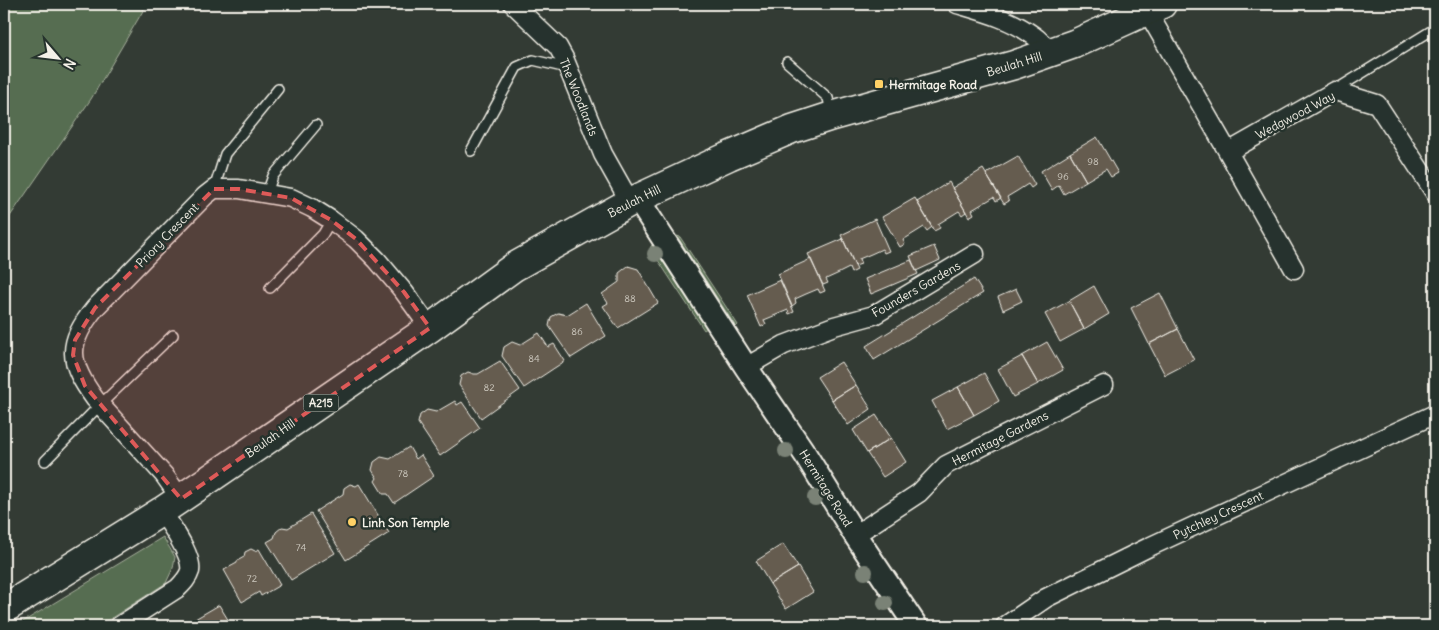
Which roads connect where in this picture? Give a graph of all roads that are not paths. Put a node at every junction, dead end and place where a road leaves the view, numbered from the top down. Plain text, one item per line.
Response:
1 (513, 4) edge
2 (957, 4) edge
3 (1155, 7) edge
4 (1434, 29) edge
5 (1051, 53) junction
6 (787, 62) dead end
7 (568, 68) junction
8 (278, 90) dead end
9 (1334, 91) junction
10 (832, 116) junction
11 (316, 125) dead end
12 (471, 151) dead end
13 (1228, 152) junction
14 (214, 189) junction
15 (267, 193) junction
16 (1435, 193) edge
17 (634, 200) junction
18 (332, 220) junction
19 (975, 254) dead end
20 (1294, 269) dead end
21 (270, 288) dead end
22 (430, 328) junction
23 (173, 335) dead end
24 (746, 367) junction
25 (1104, 385) dead end
26 (100, 404) junction
27 (1435, 414) edge
28 (44, 461) dead end
29 (171, 505) junction
30 (854, 535) junction
31 (4, 609) edge
32 (123, 625) edge
33 (916, 626) edge
34 (1005, 626) edge

1 - 7 street, The Woodlands
2 - 5 street
3 - 5 main road, Beulah Hill / A215
3 - 13 street
4 - 9 lane
5 - 10 main road, Beulah Hill / A215
6 - 10 lane
7 - 12 lane
7 - 17 street, The Woodlands
8 - 14 lane
9 - 13 street, Wedgwood Way
9 - 16 street, Wedgwood Way
10 - 17 main road, Beulah Hill / A215
11 - 15 lane
13 - 20 street
14 - 15 street
14 - 26 street, Priory Crescent
15 - 18 street
17 - 22 main road, Beulah Hill / A215
17 - 24 street, Hermitage Road
18 - 21 lane
18 - 22 street
19 - 24 street, Founders Gardens
22 - 29 main road, Beulah Hill / A215
23 - 26 lane
24 - 30 street, Hermitage Road
25 - 30 street, Hermitage Gardens
26 - 28 lane
26 - 29 street, Priory Crescent
27 - 34 street, Pytchley Crescent
29 - 31 main road, Beulah Hill / A215
29 - 32 street
30 - 33 street, Hermitage Road

